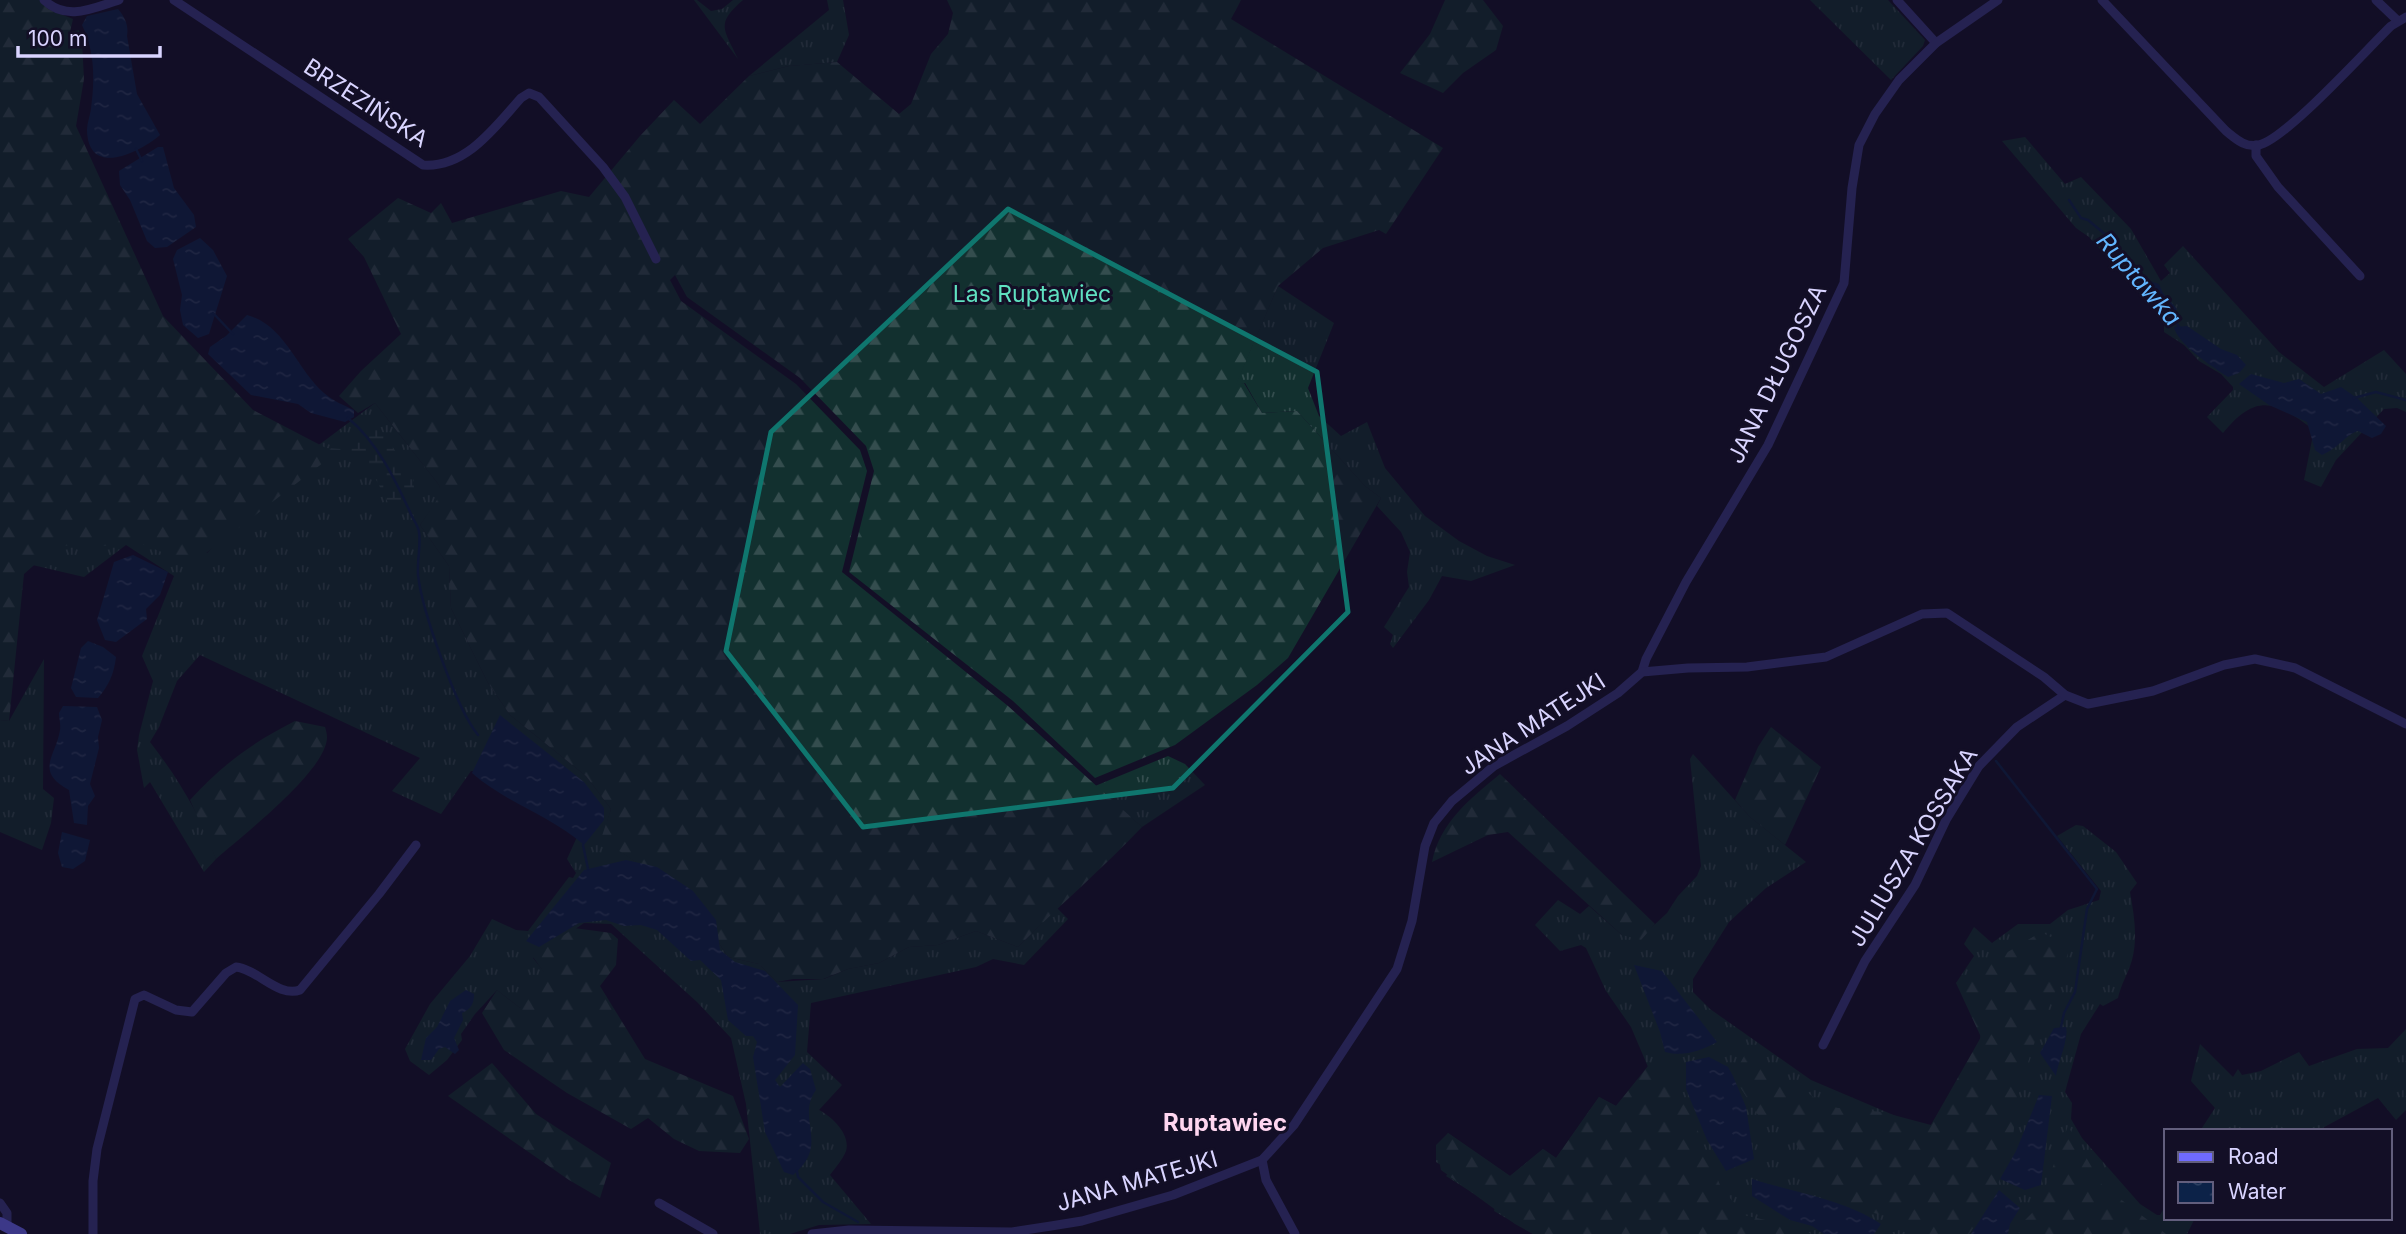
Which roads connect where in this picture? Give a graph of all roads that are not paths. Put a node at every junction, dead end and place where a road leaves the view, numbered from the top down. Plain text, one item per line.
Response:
1 (44, 0) edge
2 (119, 0) edge
3 (174, 0) edge
4 (1898, 0) edge
5 (1998, 0) edge
6 (2102, 0) edge
7 (2376, 0) edge
8 (2402, 19) edge
9 (1936, 43) junction
10 (2256, 145) junction
11 (656, 259) dead end
12 (2360, 276) dead end
13 (1642, 672) junction
14 (2065, 695) junction
15 (2406, 724) edge
16 (416, 845) dead end
17 (1823, 1045) dead end
18 (1262, 1160) junction
19 (0, 1203) edge
20 (659, 1203) dead end
21 (4, 1225) edge
22 (21, 1234) edge
23 (93, 1234) edge
24 (713, 1234) edge
25 (812, 1234) edge
26 (1294, 1234) edge

1 - 2 street
3 - 11 street, BRZEZIŃSKA
4 - 9 street
5 - 9 street, JANA DŁUGOSZA
6 - 10 street
7 - 8 street
8 - 10 street
9 - 13 street, JANA DŁUGOSZA
10 - 12 street
13 - 14 street
13 - 18 street, JANA MATEJKI
14 - 15 street
14 - 17 street, JULIUSZA KOSSAKA
16 - 23 street
18 - 25 street, JANA MATEJKI
18 - 26 street
19 - 21 street
20 - 24 street
21 - 22 street

